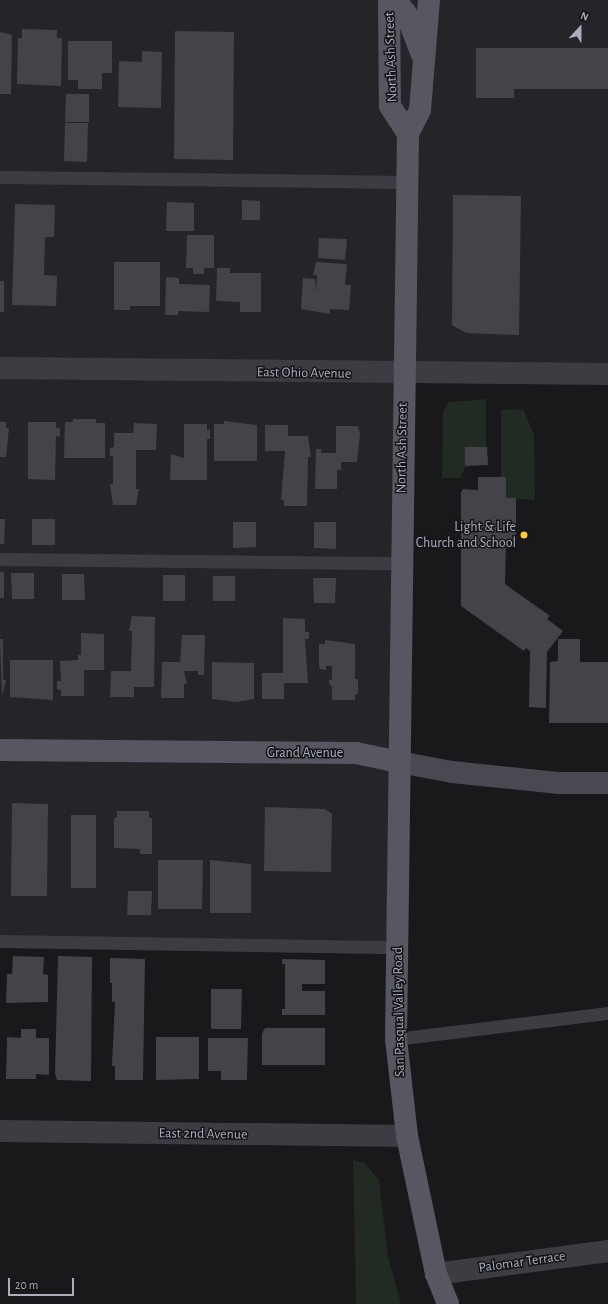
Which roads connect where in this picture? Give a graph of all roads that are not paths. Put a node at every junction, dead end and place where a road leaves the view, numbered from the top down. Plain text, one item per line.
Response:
1 (389, 0) edge
2 (395, 0) edge
3 (429, 0) edge
4 (422, 56) junction
5 (408, 134) junction
6 (0, 176) edge
7 (407, 182) junction
8 (0, 368) edge
9 (403, 373) junction
10 (608, 374) edge
11 (0, 559) edge
12 (401, 563) junction
13 (0, 750) edge
14 (399, 762) junction
15 (608, 783) edge
16 (0, 941) edge
17 (398, 947) junction
18 (608, 1013) edge
19 (396, 1039) junction
20 (0, 1131) edge
21 (407, 1136) junction
22 (608, 1251) edge
23 (436, 1274) junction
24 (448, 1304) edge

1 - 5 main road, North Ash Street
2 - 4 main road
3 - 4 main road, North Ash Street
4 - 5 main road, North Ash Street
5 - 7 main road, North Ash Street
6 - 7 lane
7 - 9 main road, North Ash Street
8 - 9 street, East Ohio Avenue
9 - 10 street, East Ohio Avenue
9 - 12 main road, North Ash Street
11 - 12 lane
12 - 14 main road, North Ash Street
13 - 14 main road, Grand Avenue
14 - 15 main road, Grand Avenue
14 - 17 main road, San Pasqual Valley Road
16 - 17 lane
17 - 19 main road, San Pasqual Valley Road
18 - 19 lane
19 - 21 main road, San Pasqual Valley Road
20 - 21 street, East 2nd Avenue
21 - 23 main road, San Pasqual Valley Road
22 - 23 street, Palomar Terrace
23 - 24 main road, San Pasqual Valley Road

